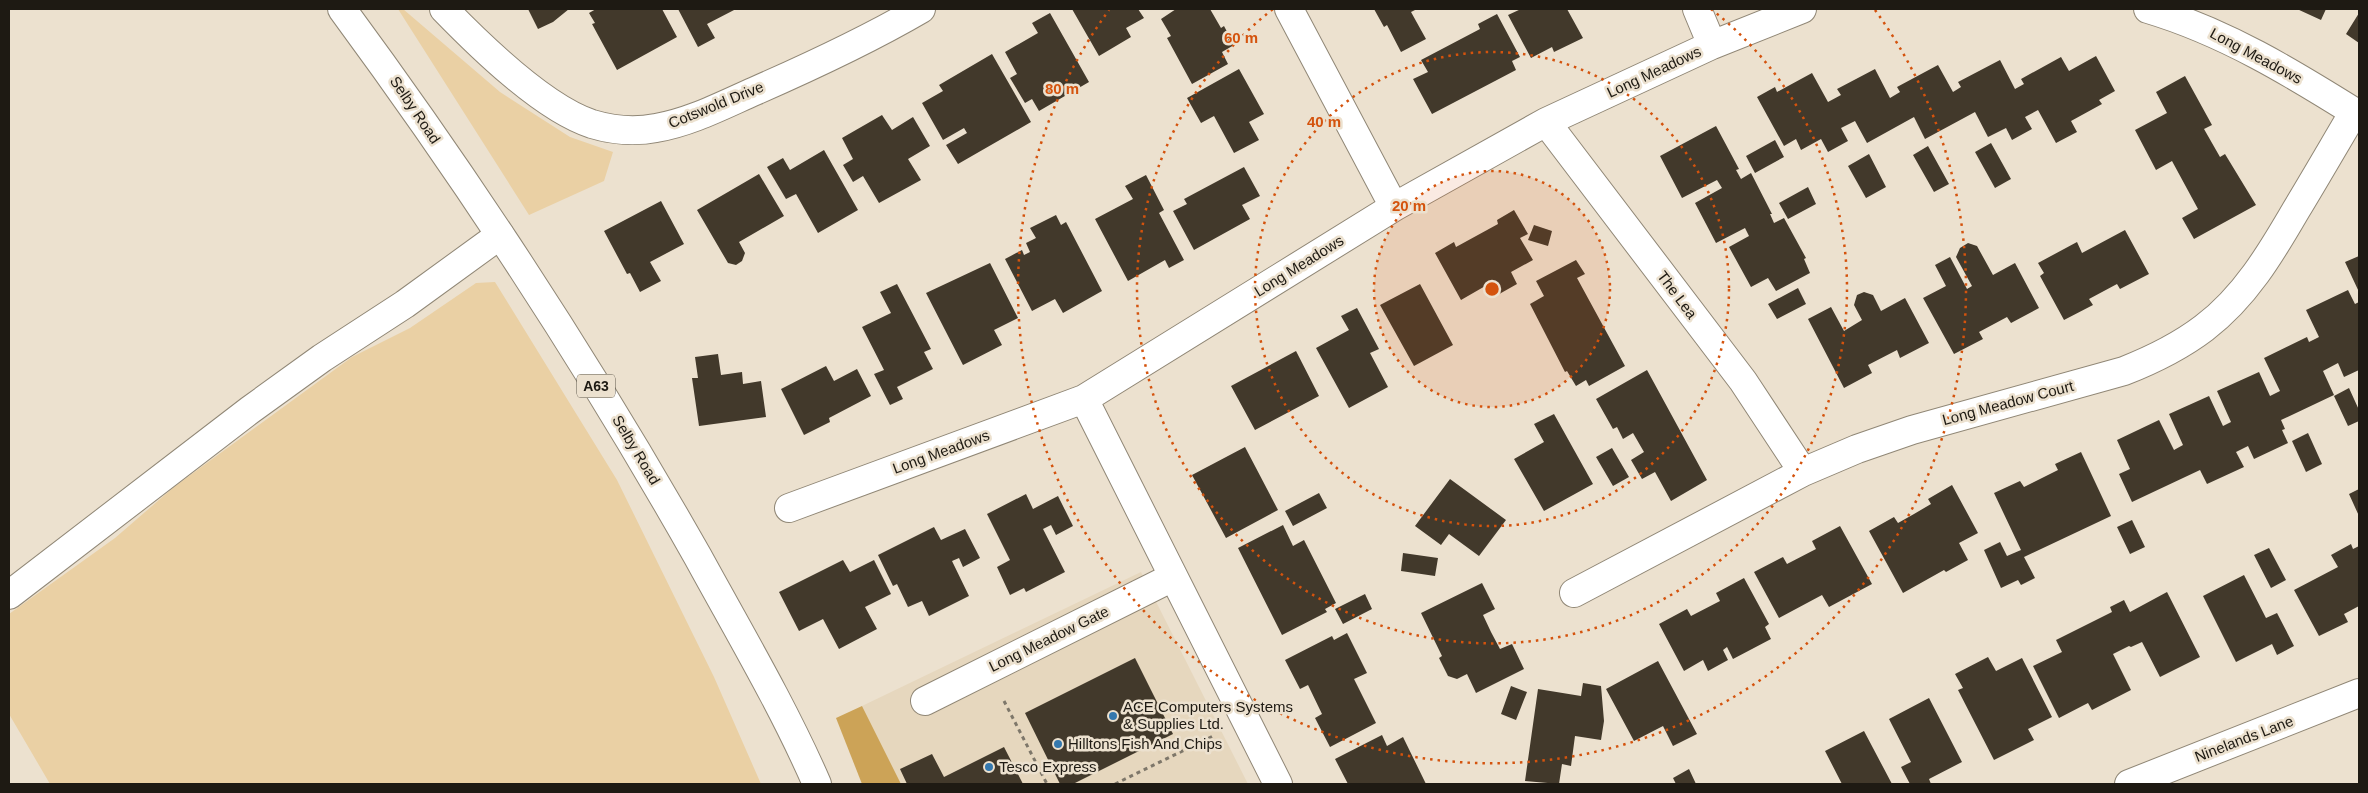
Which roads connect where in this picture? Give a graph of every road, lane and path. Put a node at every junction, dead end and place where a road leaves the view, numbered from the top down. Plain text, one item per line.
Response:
1 (342, 9) edge
2 (444, 9) edge
3 (921, 9) edge
4 (1289, 9) edge
5 (1697, 9) edge
6 (1802, 9) edge
7 (2148, 9) edge
8 (1712, 45) junction
9 (2357, 113) edge
10 (1546, 122) junction
11 (1394, 207) junction
12 (500, 235) junction
13 (1084, 399) junction
14 (1803, 472) junction
15 (789, 508) dead end
16 (1173, 577) junction
17 (1574, 593) dead end
18 (9, 595) edge
19 (988, 669) junction
20 (2359, 692) edge
21 (925, 700) dead end
22 (1246, 720) junction
23 (817, 784) edge
24 (1047, 784) edge
25 (1114, 784) edge
26 (1278, 784) edge
27 (2129, 784) edge

1 - 12 main road, Selby Road / A63
2 - 3 main road, Cotswold Drive
4 - 11 main road
5 - 8 main road
6 - 8 main road, Long Meadows
7 - 9 main road, Long Meadows
8 - 10 main road, Long Meadows
9 - 14 main road, Long Meadow Court
10 - 11 main road, Long Meadows
10 - 14 main road, The Lea
11 - 13 main road, Long Meadows
12 - 18 main road
12 - 23 main road, Selby Road / A63
13 - 15 main road, Long Meadows
13 - 16 main road
14 - 17 main road, Long Meadow Court
16 - 19 main road, Long Meadow Gate
16 - 22 main road
19 - 21 main road, Long Meadow Gate
19 - 24 path
20 - 27 main road, Ninelands Lane
22 - 25 path
22 - 26 main road

